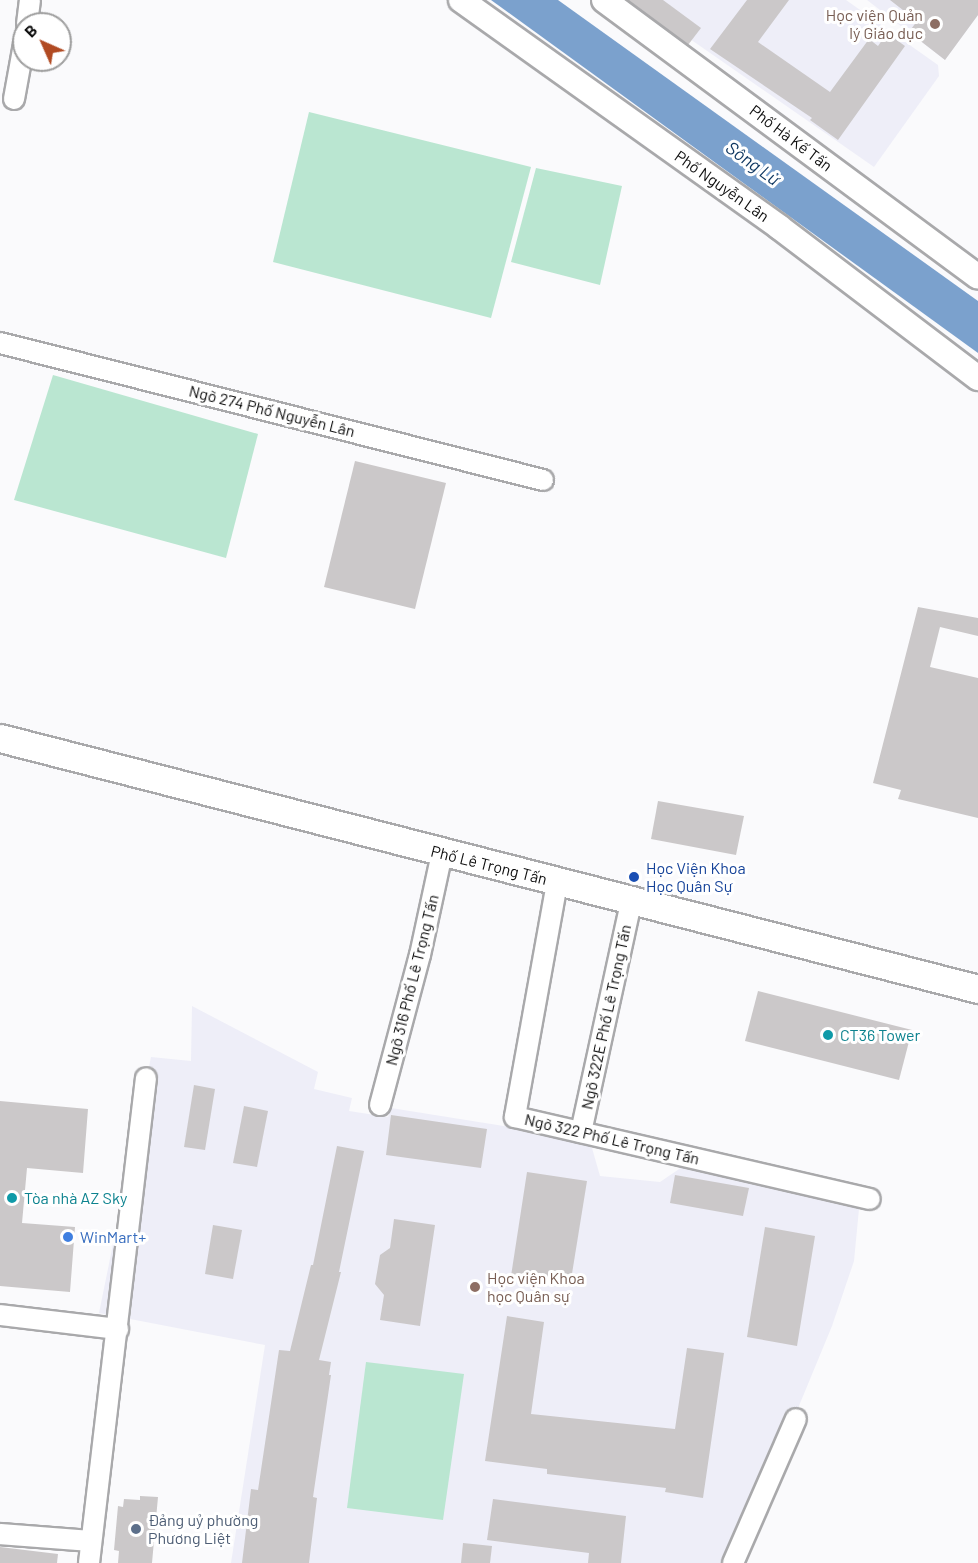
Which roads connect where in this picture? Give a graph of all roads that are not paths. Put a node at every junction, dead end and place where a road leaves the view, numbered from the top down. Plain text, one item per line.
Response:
1 (461, 0) edge
2 (604, 0) edge
3 (19, 72) edge
4 (14, 99) dead end
5 (978, 277) edge
6 (0, 343) edge
7 (978, 378) edge
8 (543, 480) dead end
9 (0, 738) edge
10 (442, 853) junction
11 (557, 882) junction
12 (631, 902) junction
13 (978, 989) edge
14 (146, 1078) dead end
15 (380, 1105) dead end
16 (581, 1132) junction
17 (870, 1199) dead end
18 (0, 1315) edge
19 (118, 1329) junction
20 (796, 1419) dead end
21 (0, 1533) edge
22 (91, 1542) junction
23 (89, 1563) edge
24 (733, 1563) edge

1 - 7 street, Phố Nguyễn Lân
2 - 5 street, Phố Hà Kế Tấn
3 - 4 street
6 - 8 street, Ngõ 274 Phố Nguyễn Lân
9 - 10 main road, Phố Lê Trọng Tấn
10 - 11 main road, Phố Lê Trọng Tấn
10 - 15 street, Ngõ 316 Phố Lê Trọng Tấn
11 - 12 main road, Phố Lê Trọng Tấn
11 - 16 street, Ngõ 322 Phố Lê Trọng Tấn
12 - 13 main road, Phố Lê Trọng Tấn
12 - 16 street, Ngõ 322E Phố Lê Trọng Tấn
14 - 19 street
16 - 17 street, Ngõ 322 Phố Lê Trọng Tấn
18 - 19 street
19 - 22 street
20 - 24 street
21 - 22 street
22 - 23 street

